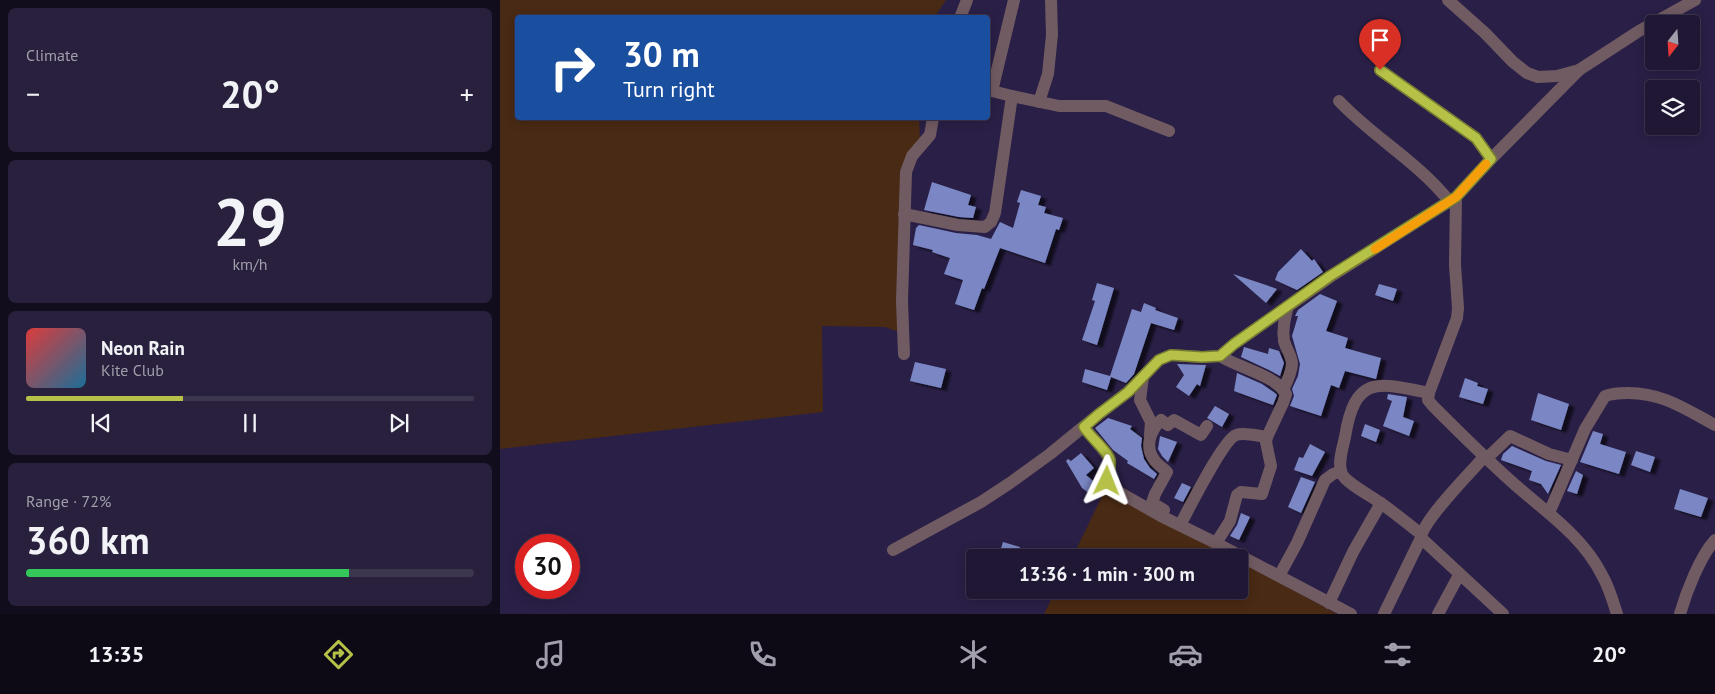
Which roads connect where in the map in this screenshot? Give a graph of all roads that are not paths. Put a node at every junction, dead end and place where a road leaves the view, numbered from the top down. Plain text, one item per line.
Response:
1 (967, 0) edge
2 (1014, 0) edge
3 (1051, 0) edge
4 (1448, 0) edge
5 (1695, 0) edge
6 (961, 15) edge
7 (1380, 70) dead end
8 (1579, 70) junction
9 (990, 90) edge
10 (1012, 96) junction
11 (1339, 101) dead end
12 (1039, 102) junction
13 (933, 120) edge
14 (1169, 131) dead end
15 (1491, 159) junction
16 (1452, 199) junction
17 (904, 214) junction
18 (1288, 306) junction
19 (904, 354) dead end
20 (1220, 356) junction
21 (1143, 377) junction
22 (1283, 390) junction
23 (1429, 393) junction
24 (1715, 425) edge
25 (1207, 426) dead end
26 (1084, 427) junction
27 (1150, 435) junction
28 (1267, 437) junction
29 (1485, 458) junction
30 (1572, 460) junction
31 (1341, 471) junction
32 (1381, 503) junction
33 (1550, 513) junction
34 (1180, 525) junction
35 (1421, 536) junction
36 (1715, 540) edge
37 (1216, 543) junction
38 (893, 550) dead end
39 (1459, 575) junction
40 (1279, 576) junction
41 (1329, 603) junction
42 (1351, 614) edge
43 (1384, 614) edge
44 (1438, 614) edge
45 (1503, 614) edge
46 (1617, 614) edge
47 (1680, 614) edge

1 - 6 street
2 - 9 street
3 - 12 street
4 - 8 street
5 - 8 street
7 - 15 street
8 - 15 street
9 - 10 street
10 - 12 street
10 - 17 street
11 - 16 street
12 - 14 street
13 - 17 street
15 - 16 street
16 - 18 street
16 - 23 street
17 - 19 street
18 - 20 street
18 - 22 street
20 - 21 street
20 - 22 street
21 - 26 street
21 - 27 street
22 - 28 street
23 - 29 street
23 - 31 street
24 - 30 street
25 - 27 street
26 - 34 street
26 - 38 street
27 - 34 street
28 - 34 street
28 - 37 street
29 - 30 street
29 - 33 street
29 - 35 street
30 - 33 street
31 - 32 street
31 - 40 street
32 - 35 street
32 - 41 street
33 - 46 street
34 - 37 street
35 - 39 street
35 - 43 street
36 - 47 street
37 - 40 street
39 - 44 street
39 - 45 street
40 - 41 street
41 - 42 street

